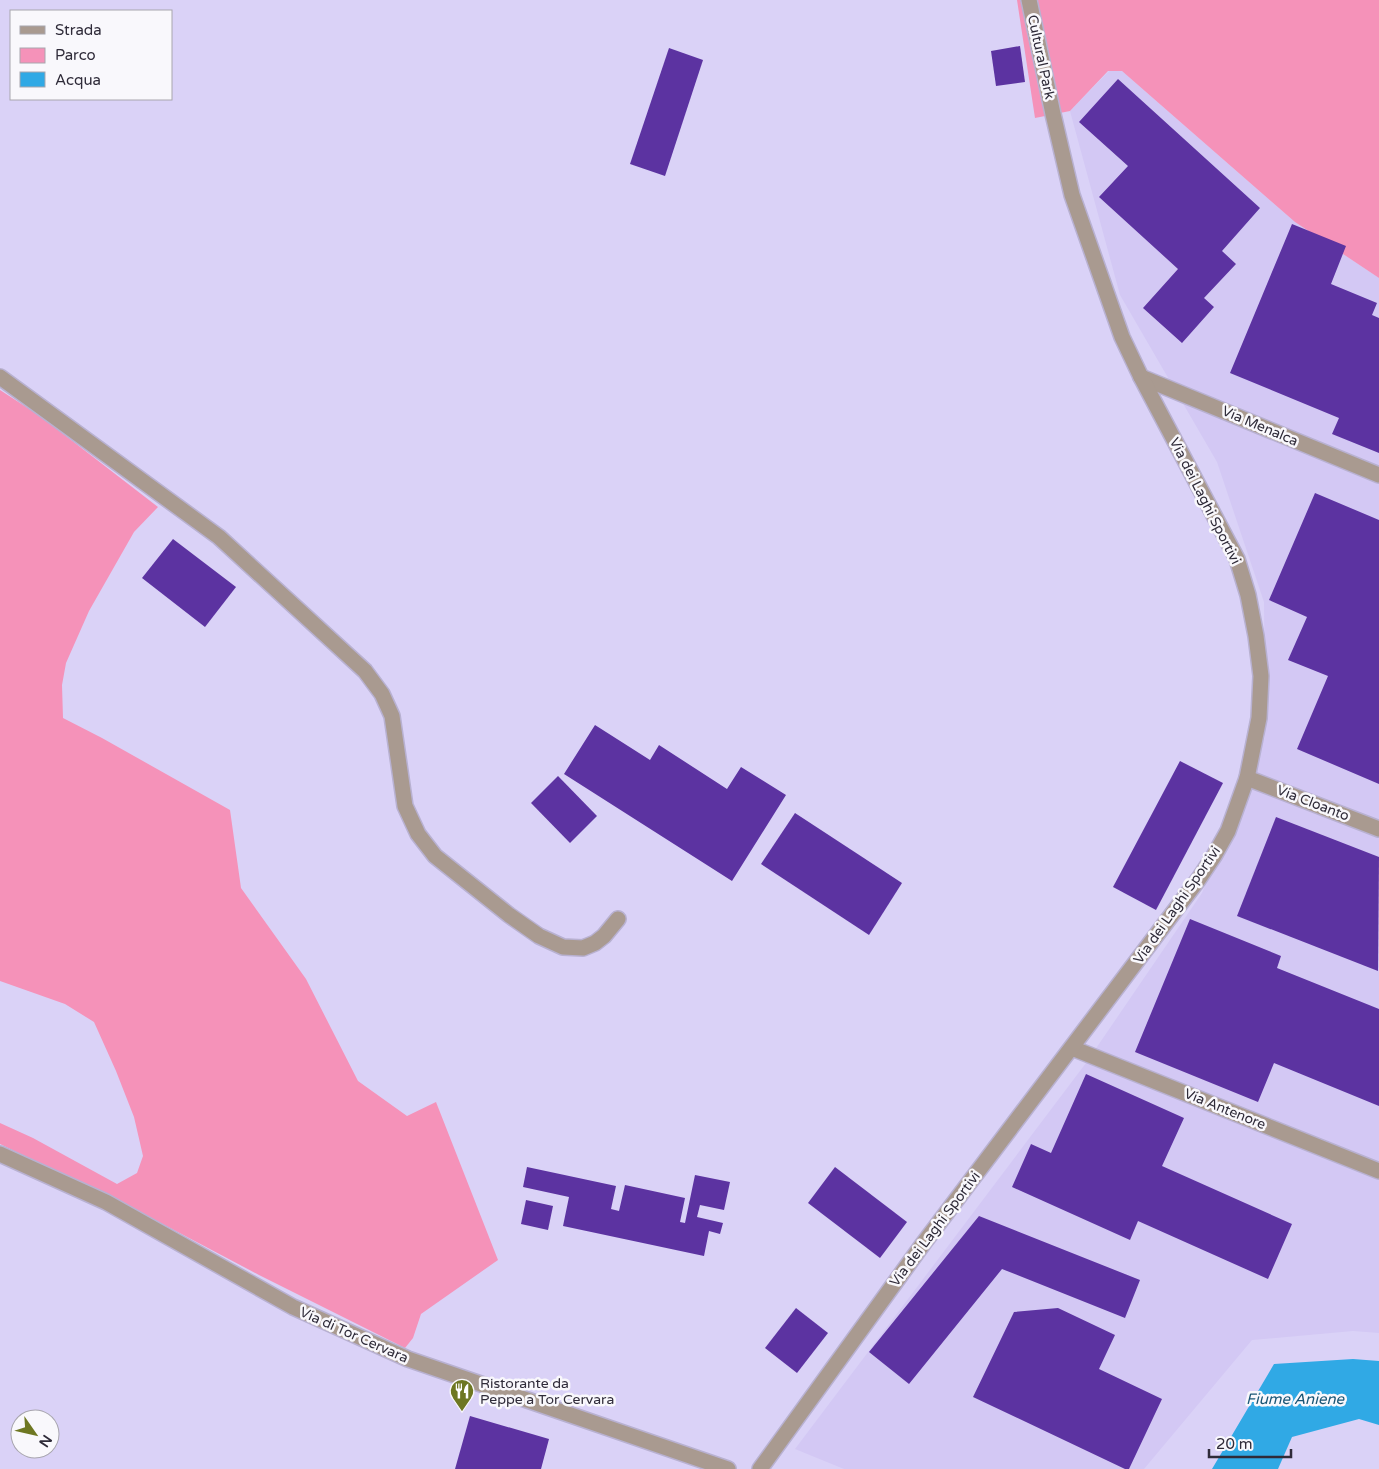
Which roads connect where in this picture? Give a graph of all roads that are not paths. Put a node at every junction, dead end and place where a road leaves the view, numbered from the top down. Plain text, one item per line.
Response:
1 (1029, 0) edge
2 (1053, 114) joint
3 (1141, 376) junction
4 (0, 377) edge
5 (1379, 475) edge
6 (1248, 778) junction
7 (1379, 829) edge
8 (618, 919) dead end
9 (1072, 1048) junction
10 (0, 1154) edge
11 (1379, 1171) edge
12 (728, 1469) edge
13 (760, 1469) edge

1 - 2 street, Cultural Park
2 - 3 street, Via dei Laghi Sportivi
3 - 5 street, Via Menalca
3 - 6 street, Via dei Laghi Sportivi
4 - 8 street
6 - 7 street, Via Cloanto
6 - 9 street, Via dei Laghi Sportivi
9 - 11 street, Via Antenore
9 - 13 street, Via dei Laghi Sportivi
10 - 12 street, Via di Tor Cervara

